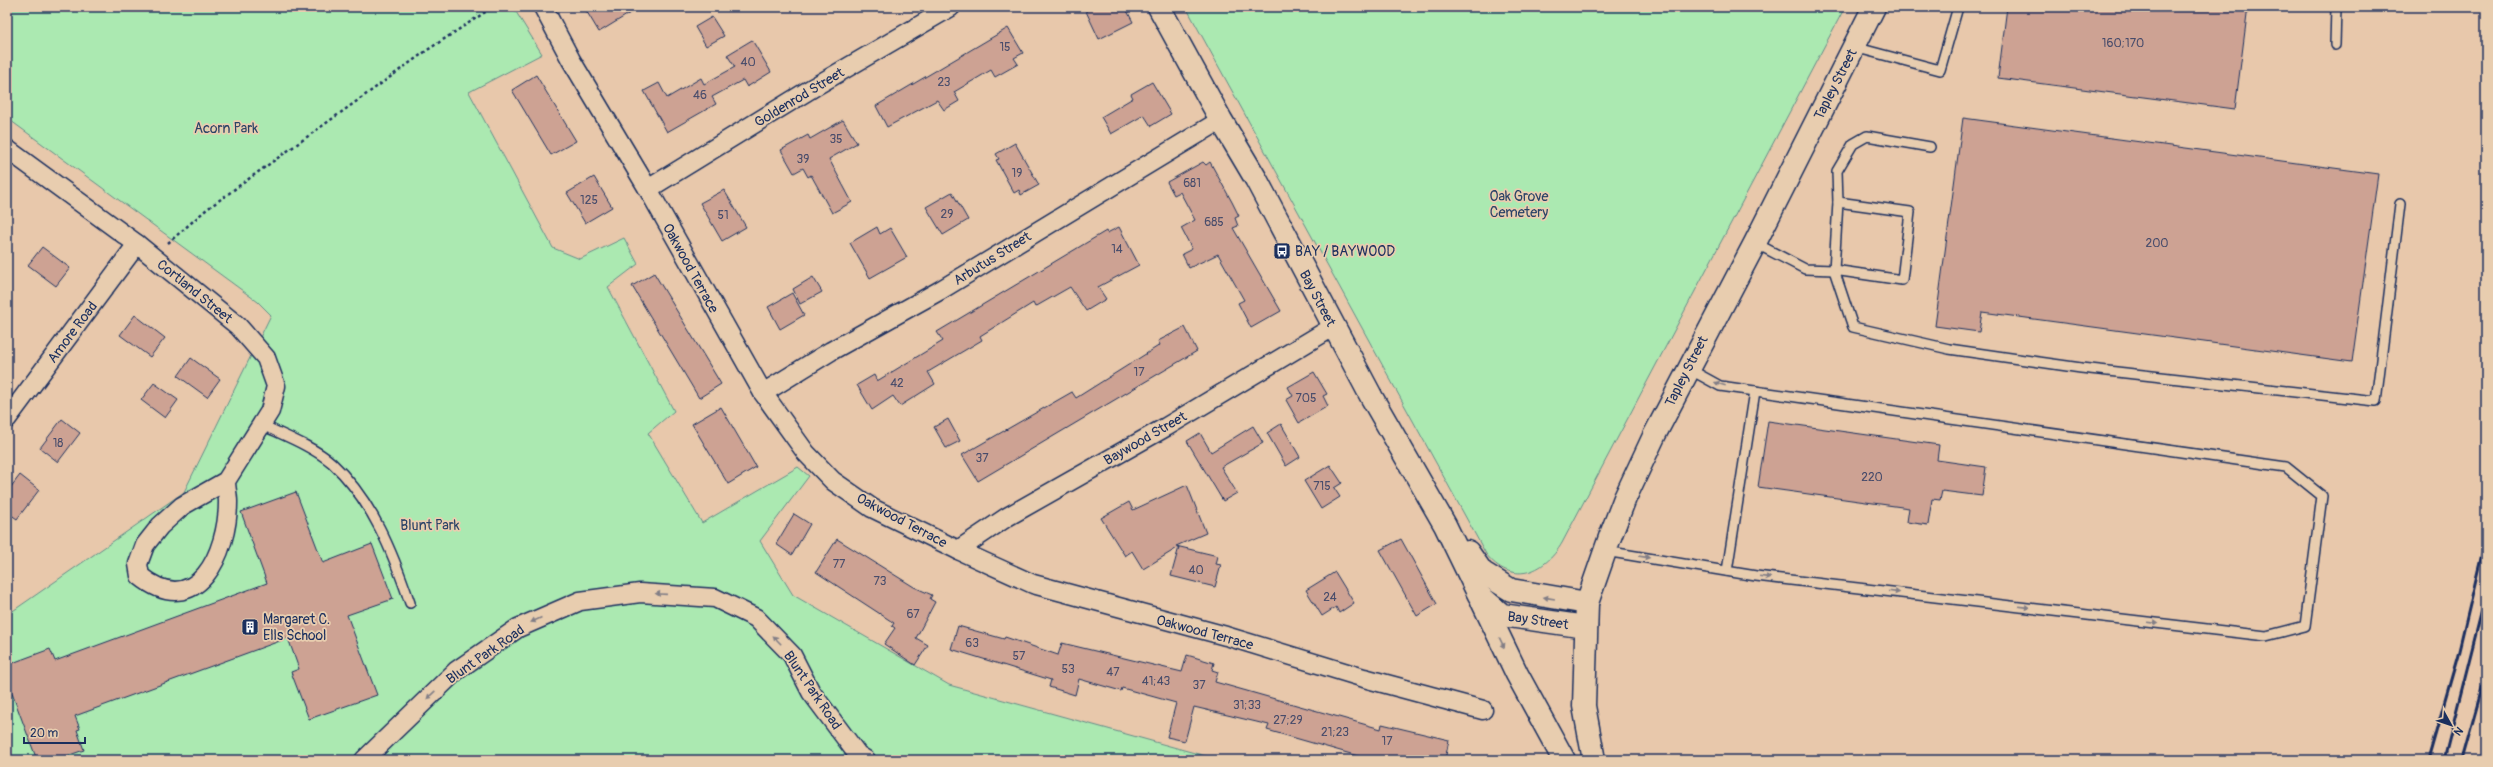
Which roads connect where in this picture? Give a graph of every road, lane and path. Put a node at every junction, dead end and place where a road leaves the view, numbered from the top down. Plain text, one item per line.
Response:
1 (492, 7) edge
2 (543, 7) edge
3 (951, 7) edge
4 (1159, 7) edge
5 (1874, 7) edge
6 (1958, 7) edge
7 (2336, 7) edge
8 (2335, 45) dead end
9 (1854, 47) junction
10 (1221, 120) junction
11 (1930, 147) dead end
12 (7, 149) edge
13 (648, 189) junction
14 (1838, 202) junction
15 (2400, 204) dead end
16 (168, 243) dead end
17 (1755, 243) junction
18 (137, 244) junction
19 (1834, 270) junction
20 (1333, 327) junction
21 (1688, 369) junction
22 (1755, 391) junction
23 (763, 393) junction
24 (7, 419) edge
25 (262, 425) junction
26 (226, 481) junction
27 (1445, 525) junction
28 (958, 550) junction
29 (1605, 551) junction
30 (1727, 571) junction
31 (1479, 595) junction
32 (410, 603) dead end
33 (1587, 603) junction
34 (1586, 627) junction
35 (1483, 710) dead end
36 (364, 760) edge
37 (866, 760) edge
38 (1564, 760) edge
39 (1594, 760) edge

1 - 16 path
2 - 13 street, Oakwood Terrace
3 - 13 street, Goldenrod Street
4 - 10 main road, Bay Street
5 - 9 main road, Tapley Street
6 - 9 lane
7 - 8 lane
9 - 17 main road, Tapley Street
10 - 20 main road, Bay Street
10 - 23 street, Arbutus Street
11 - 14 lane
12 - 18 street, Cortland Street
13 - 23 street, Oakwood Terrace
14 - 19 lane
14 - 19 lane
15 - 19 lane
17 - 19 lane
17 - 21 main road, Tapley Street
18 - 24 street, Amore Road
18 - 25 street, Cortland Street
20 - 27 main road, Bay Street
20 - 28 street, Baywood Street
22 -> 21 lane
21 - 29 main road, Tapley Street
22 - 30 lane
30 -> 22 lane
23 - 28 street, Oakwood Terrace
25 - 26 street, Cortland Street
25 - 32 lane
26 - 26 street, Cortland Street
27 - 31 main road, Bay Street
33 -> 27 main road, Bay Street
28 - 35 street, Oakwood Terrace
29 -> 30 lane
29 - 33 main road, Tapley Street
31 - 34 main road, Bay Street
31 -> 38 main road
33 - 34 main road, Tapley Street
34 - 39 main road, Tapley Street
37 -> 36 street, Blunt Park Road

